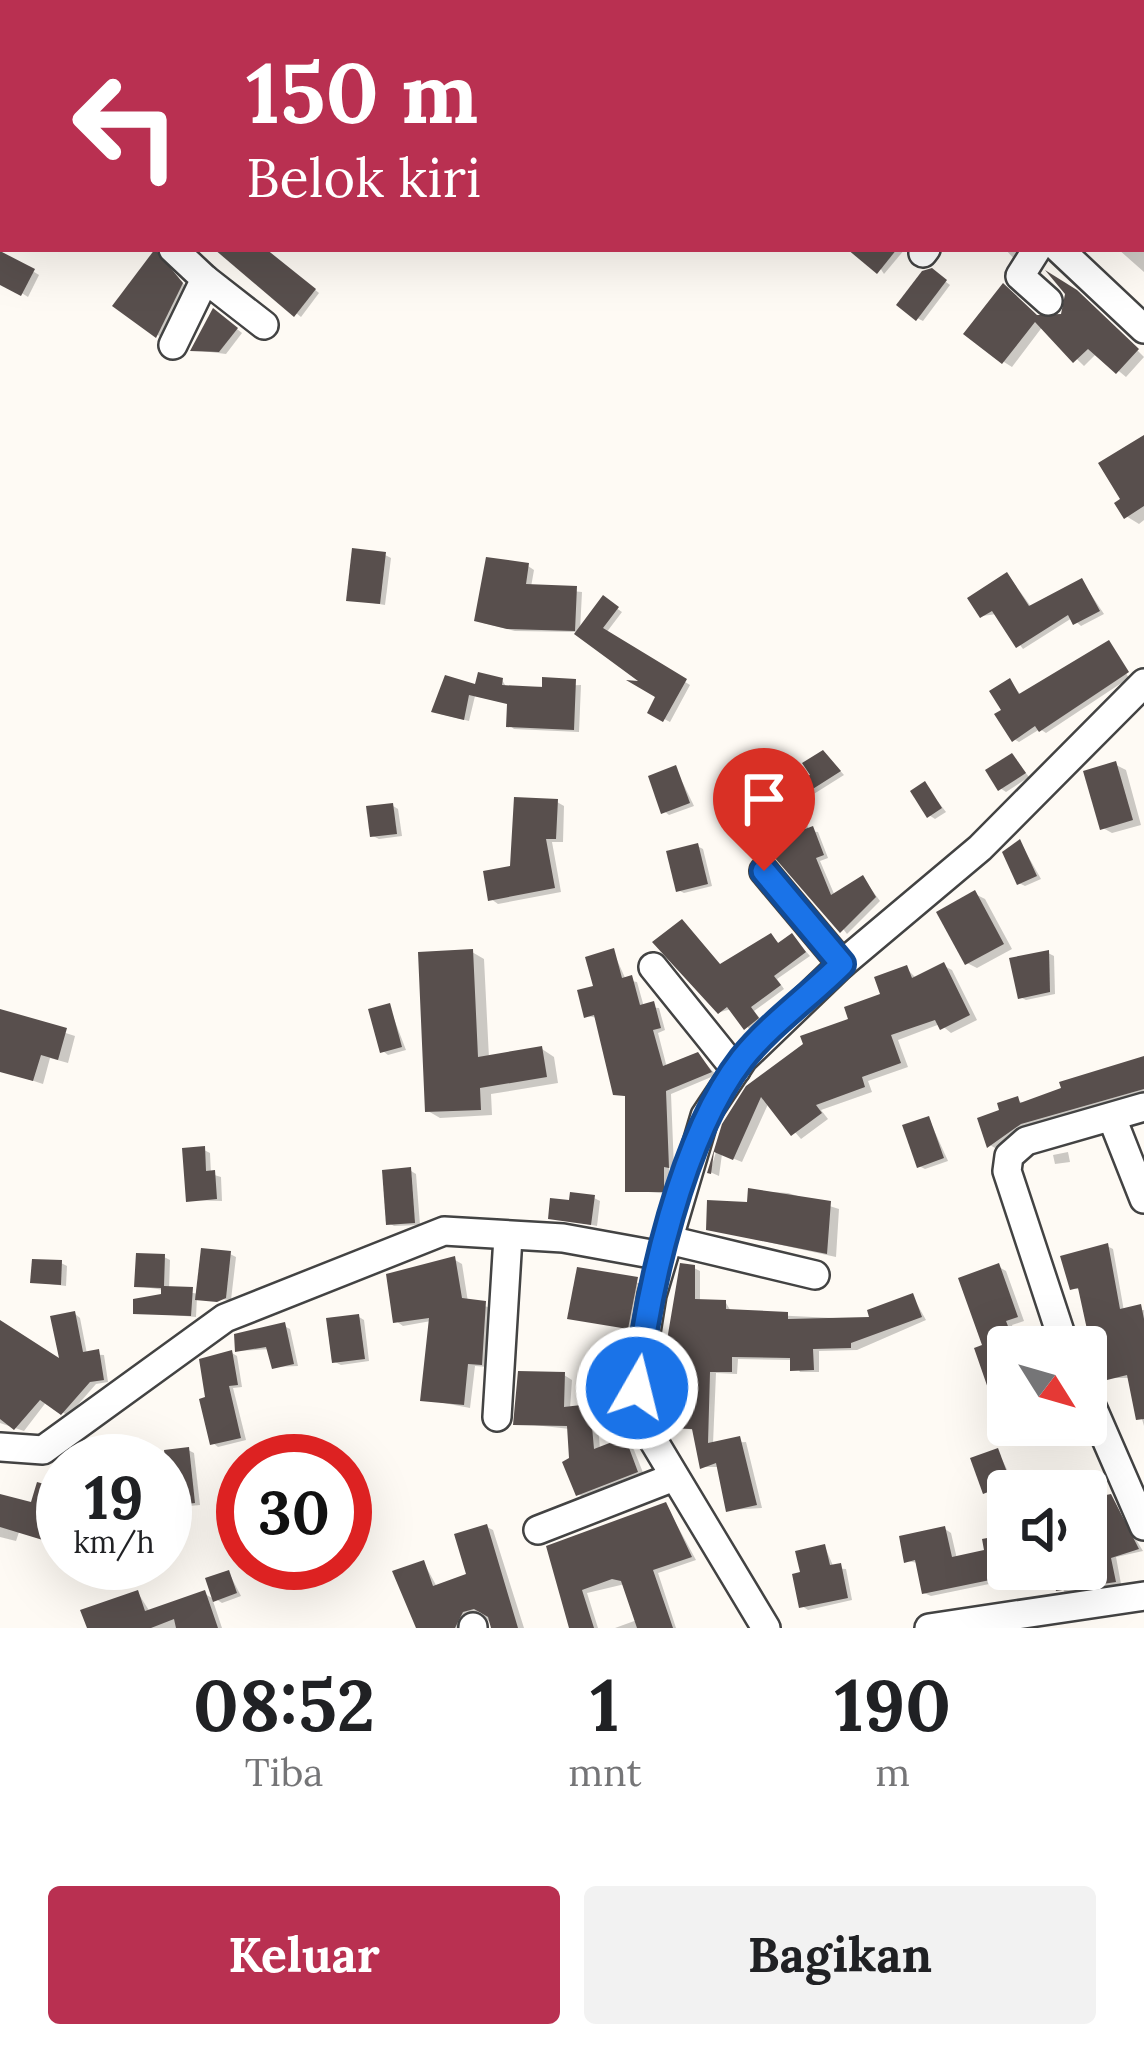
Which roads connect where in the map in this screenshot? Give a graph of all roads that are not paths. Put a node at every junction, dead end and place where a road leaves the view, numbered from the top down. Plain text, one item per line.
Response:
1 (176, 252) edge
2 (1035, 252) edge
3 (1062, 252) edge
4 (205, 279) junction
5 (1048, 301) dead end
6 (264, 325) dead end
7 (1144, 329) edge
8 (173, 346) dead end
9 (1144, 683) edge
10 (764, 871) dead end
11 (842, 964) junction
12 (653, 968) dead end
13 (736, 1070) junction
14 (1144, 1107) edge
15 (1112, 1118) junction
16 (1144, 1199) edge
17 (508, 1237) junction
18 (665, 1248) junction
19 (815, 1275) dead end
20 (1058, 1326) edge
21 (497, 1417) dead end
22 (1107, 1441) edge
23 (0, 1447) edge
24 (674, 1477) junction
25 (1144, 1526) edge
26 (538, 1530) dead end
27 (1144, 1596) edge
28 (766, 1628) edge
29 (929, 1628) edge

1 - 4 street
2 - 5 street
3 - 7 street
4 - 6 street
4 - 8 street
9 - 11 street
10 - 11 street
11 - 13 street
12 - 13 street
13 - 18 street
14 - 15 street
15 - 16 street
15 - 20 street
17 - 18 street
17 - 21 street
17 - 23 street
18 - 19 street
18 - 24 street
22 - 25 street
24 - 26 street
24 - 28 street
27 - 29 street

